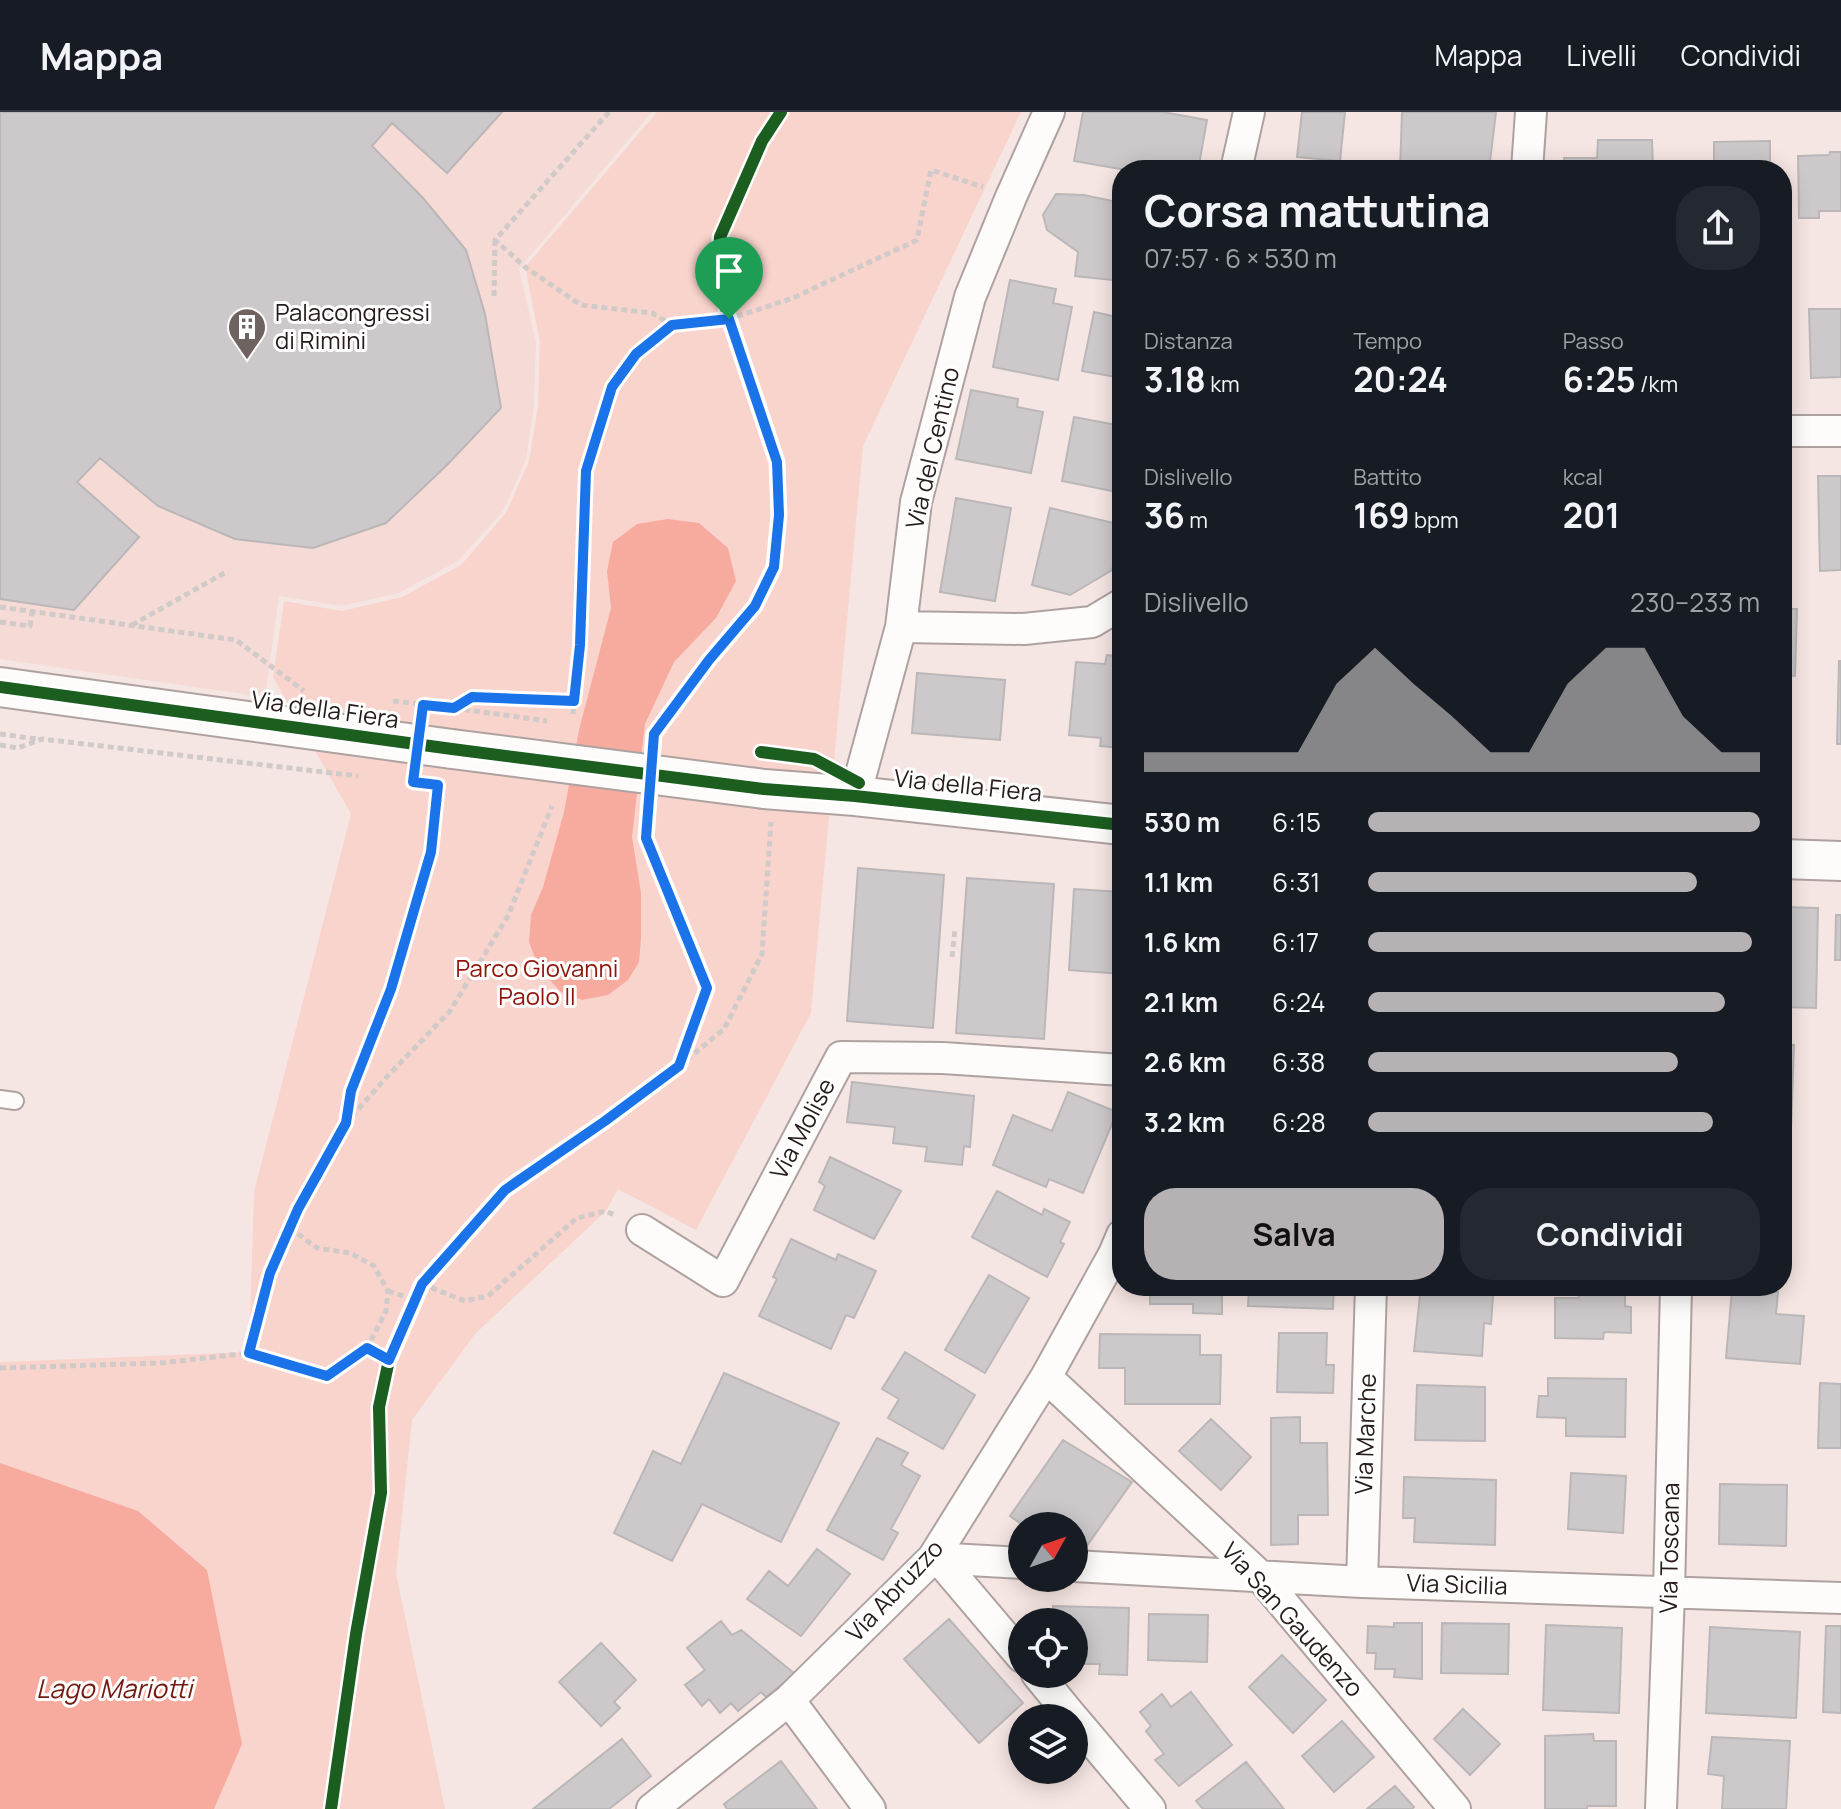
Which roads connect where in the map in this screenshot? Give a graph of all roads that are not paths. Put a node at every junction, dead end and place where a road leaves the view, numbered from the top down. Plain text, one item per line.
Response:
1 (1049, 112) edge
2 (1249, 112) edge
3 (1531, 112) edge
4 (1238, 160) edge
5 (1528, 160) edge
6 (1792, 431) edge
7 (1841, 431) edge
8 (1112, 610) edge
9 (901, 627) junction
10 (0, 687) edge
11 (855, 796) junction
12 (1112, 824) edge
13 (1792, 859) edge
14 (1841, 861) edge
15 (1112, 1069) edge
16 (642, 1230) road end
17 (1112, 1258) edge
18 (1371, 1296) edge
19 (1676, 1296) edge
20 (1046, 1377) junction
21 (936, 1558) junction
22 (1008, 1562) edge
23 (1088, 1567) edge
24 (1260, 1576) junction
25 (1362, 1582) junction
26 (1669, 1592) junction
27 (1841, 1598) edge
28 (1008, 1641) edge
29 (1049, 1688) edge
30 (789, 1700) junction
31 (1062, 1704) edge
32 (1088, 1735) edge
33 (652, 1809) edge
34 (870, 1809) edge
35 (1150, 1809) edge
36 (1455, 1809) edge
37 (1661, 1809) edge

1 - 9 street, Via del Centino
2 - 4 street
3 - 5 street
6 - 7 street
8 - 9 street
9 - 11 street, Via del Centino
10 - 11 street, Via della Fiera, bridge
11 - 12 street, Via della Fiera
13 - 14 street
15 - 16 street, Via Molise
17 - 20 street, Via Abruzzo
18 - 25 street, Via Marche
19 - 26 street, Via Toscana
20 - 21 street, Via Abruzzo
20 - 24 street, Via San Gaudenzo
21 - 22 street
21 - 28 street
21 - 30 street, Via Abruzzo
23 - 24 street, Via Sicilia
24 - 25 street, Via Sicilia
24 - 36 street, Via San Gaudenzo
25 - 26 street, Via Sicilia
26 - 27 street, Via Sicilia
26 - 37 street, Via Toscana
29 - 31 street
30 - 33 street, Via Abruzzo
30 - 34 street
32 - 35 street

